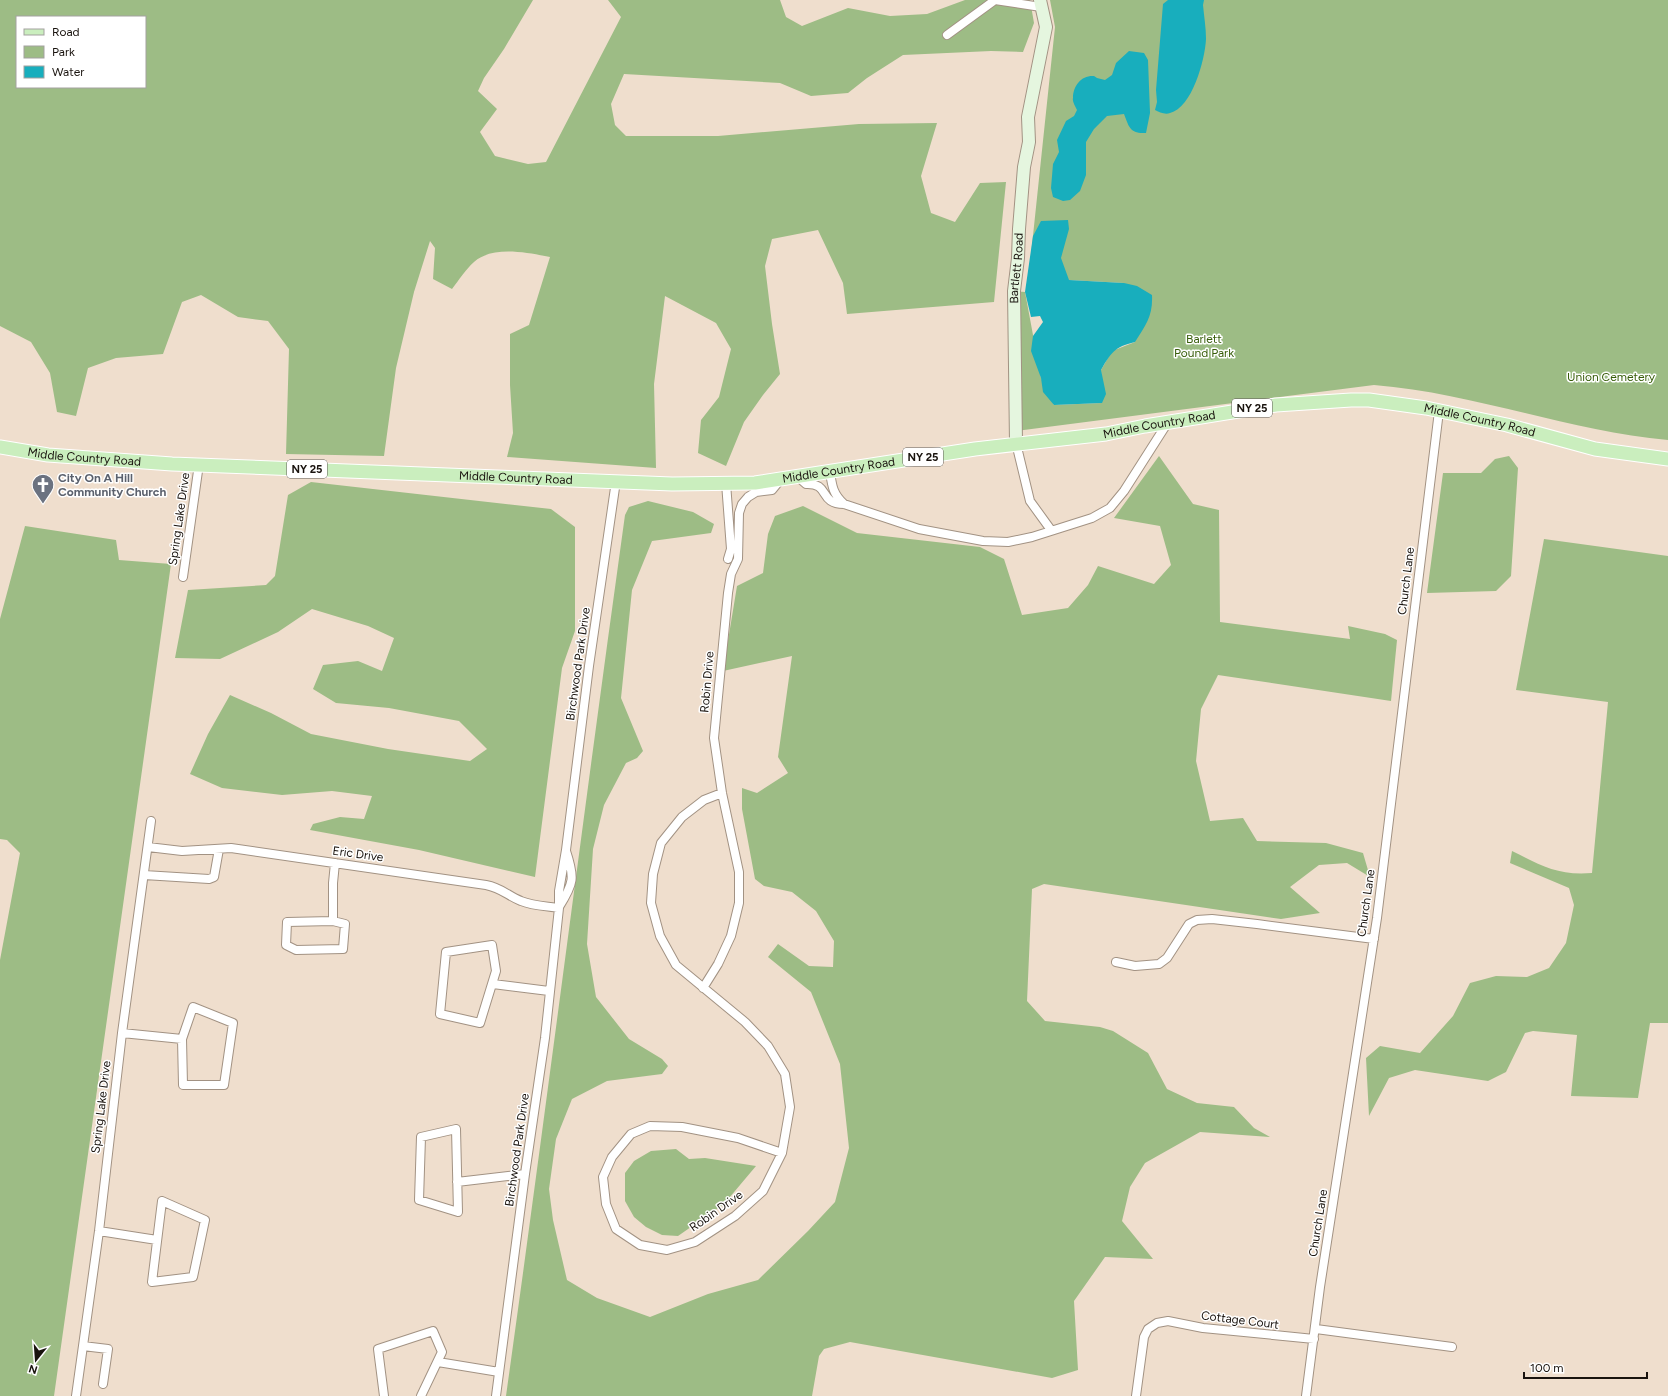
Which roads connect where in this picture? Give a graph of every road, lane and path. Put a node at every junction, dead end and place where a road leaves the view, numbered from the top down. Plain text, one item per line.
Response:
1 (1041, 3) edge
2 (947, 35) dead end
3 (1439, 411) junction
4 (1168, 422) junction
5 (1016, 443) junction
6 (0, 447) edge
7 (1668, 459) edge
8 (198, 464) junction
9 (830, 472) junction
10 (798, 477) junction
11 (781, 479) junction
12 (616, 481) junction
13 (726, 483) junction
14 (844, 504) junction
15 (1051, 530) junction
16 (731, 574) junction
17 (183, 577) dead end
18 (722, 792) junction
19 (151, 821) dead end
20 (148, 847) junction
21 (219, 849) junction
22 (566, 850) junction
23 (335, 863) junction
24 (144, 875) junction
25 (559, 908) junction
26 (333, 921) junction
27 (1374, 939) junction
28 (1116, 962) dead end
29 (493, 984) junction
30 (703, 988) junction
31 (549, 991) junction
32 (122, 1034) junction
33 (182, 1039) junction
34 (782, 1152) junction
35 (525, 1174) junction
36 (457, 1182) junction
37 (99, 1231) junction
38 (157, 1240) junction
39 (1316, 1329) junction
40 (1314, 1339) junction
41 (83, 1346) junction
42 (1452, 1346) dead end
43 (438, 1362) junction
44 (499, 1372) junction
45 (103, 1384) dead end
46 (76, 1396) edge
47 (384, 1396) edge
48 (421, 1396) edge
49 (496, 1396) edge
50 (1136, 1396) edge
51 (1306, 1396) edge

1 - 2 street
1 - 5 street, Bartlett Road
3 - 4 main road, Middle Country Road / NY 25
3 - 7 main road, Middle Country Road / NY 25
3 - 27 street, Church Lane
4 - 5 main road, Middle Country Road / NY 25
4 - 15 street
5 - 9 main road, Middle Country Road / NY 25
5 - 15 street, Bartlett Road
6 - 8 main road, Middle Country Road / NY 25
8 - 12 main road, Middle Country Road / NY 25
8 - 17 street, Spring Lake Drive
9 - 10 main road, Middle Country Road / NY 25
9 - 14 street
10 - 11 main road, Middle Country Road / NY 25
10 - 14 street
11 - 13 main road, Middle Country Road / NY 25
11 - 16 street, Robin Drive
12 - 13 main road, Middle Country Road / NY 25
12 - 22 street, Birchwood Park Drive
13 - 16 street, Robin Drive
14 - 15 street
16 - 18 street, Robin Drive
18 - 30 street, Robin Drive
18 - 30 street, Robin Drive
19 - 20 street, Spring Lake Drive
20 - 21 street, Eric Drive
20 - 24 street, Spring Lake Drive
21 - 23 street, Eric Drive
21 - 24 street
22 - 25 street, Birchwood Park Drive
22 - 25 street, Birchwood Park Drive
23 - 25 street, Eric Drive
23 - 26 street
24 - 32 street, Spring Lake Drive
25 - 31 street, Birchwood Park Drive
26 - 26 street
27 - 28 street
27 - 39 street, Church Lane
29 - 29 street
29 - 31 street
30 - 34 street, Robin Drive
31 - 35 street, Birchwood Park Drive
32 - 33 street
32 - 37 street, Spring Lake Drive
33 - 33 street
34 - 34 street, Robin Drive
35 - 36 street
35 - 44 street, Birchwood Park Drive
36 - 36 street
37 - 38 street
37 - 41 street, Spring Lake Drive
38 - 38 street
39 - 40 street, Church Lane
39 - 42 street
40 - 50 street, Cottage Court
40 - 51 street, Church Lane
41 - 45 street
41 - 46 street, Spring Lake Drive
43 - 44 street
43 - 47 street
43 - 48 street
44 - 49 street, Birchwood Park Drive

